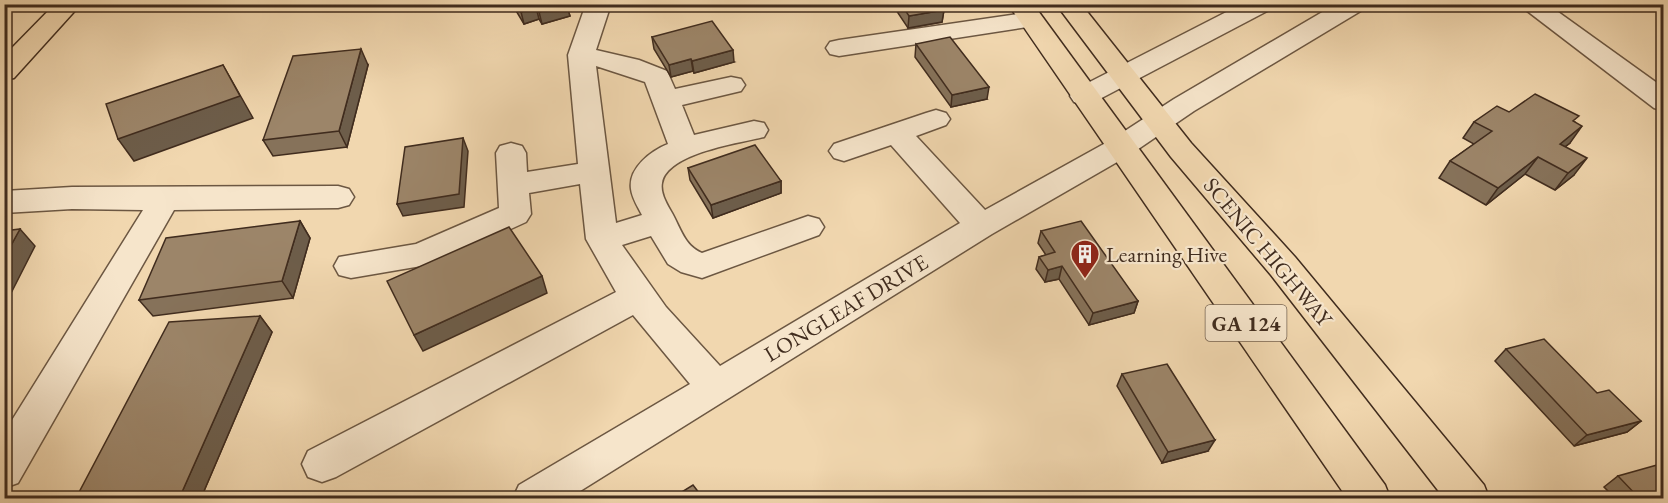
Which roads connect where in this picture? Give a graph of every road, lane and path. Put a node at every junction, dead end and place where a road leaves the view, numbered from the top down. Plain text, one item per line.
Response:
1 (69, 4) edge
2 (600, 4) edge
3 (1068, 4) edge
4 (1262, 4) edge
5 (1355, 4) edge
6 (1530, 4) edge
7 (1025, 12) edge
8 (839, 48) dead end
9 (580, 55) junction
10 (4, 72) edge
11 (1125, 77) junction
12 (731, 85) dead end
13 (1084, 96) junction
14 (666, 100) junction
15 (1664, 102) edge
16 (936, 119) dead end
17 (1160, 122) junction
18 (754, 130) dead end
19 (897, 133) junction
20 (1121, 147) junction
21 (684, 148) junction
22 (844, 151) dead end
23 (511, 153) dead end
24 (593, 172) junction
25 (513, 185) junction
26 (338, 197) dead end
27 (165, 199) junction
28 (4, 202) edge
29 (661, 221) junction
30 (981, 226) junction
31 (808, 227) dead end
32 (602, 239) junction
33 (351, 266) dead end
34 (637, 297) junction
35 (716, 387) junction
36 (322, 464) dead end
37 (4, 470) edge
38 (534, 498) edge
39 (1370, 498) edge
40 (1469, 498) edge

1 - 10 main road
2 - 9 street
3 - 11 main road, SCENIC HIGHWAY / GA 124
4 - 11 street
5 - 17 street, LONGLEAF DRIVE
6 - 15 street
7 - 8 street
7 - 13 main road, GA 124
9 - 14 street
9 - 24 street
11 - 13 street
11 - 17 main road, SCENIC HIGHWAY / GA 124
12 - 14 street
13 - 20 main road, GA 124
14 - 21 street
16 - 19 street
17 - 20 street, LONGLEAF DRIVE
17 - 40 main road, SCENIC HIGHWAY / GA 124
18 - 21 street
19 - 22 street
19 - 30 street
20 - 30 street, LONGLEAF DRIVE
20 - 39 main road, GA 124
21 - 29 street
23 - 25 street
24 - 25 street
24 - 32 street
25 - 33 street
26 - 27 street
27 - 28 street
27 - 37 street
29 - 31 street
29 - 32 street
30 - 35 street, LONGLEAF DRIVE
32 - 34 street
34 - 35 street
34 - 36 street
35 - 38 street, LONGLEAF DRIVE

